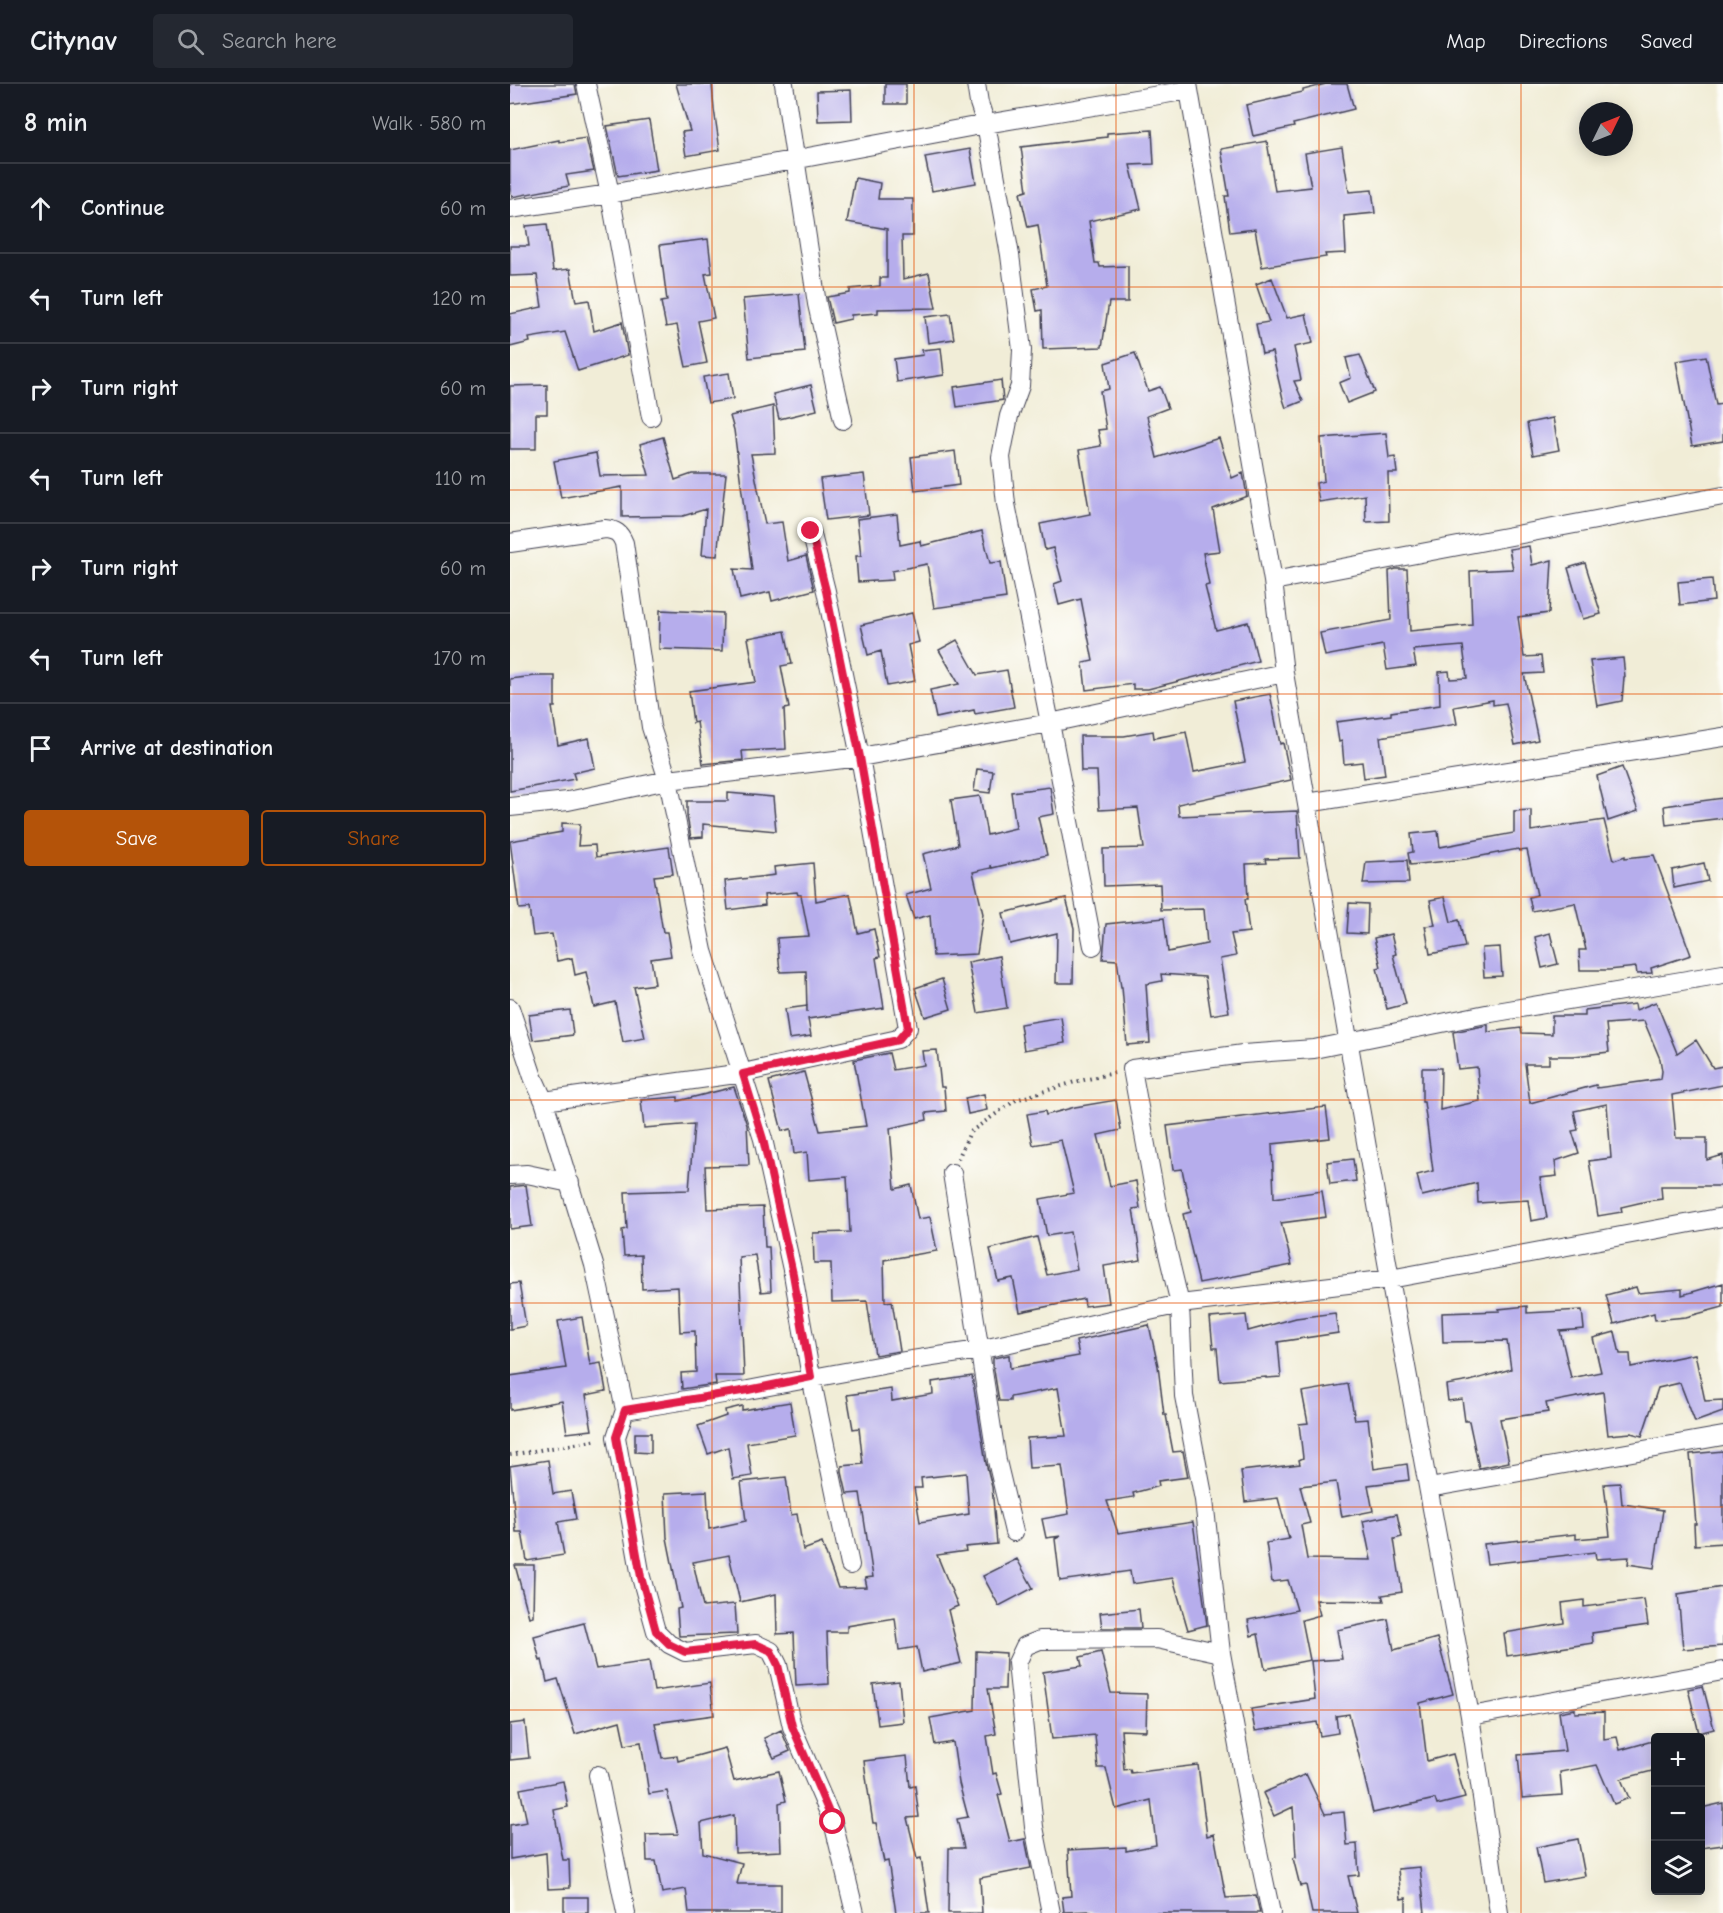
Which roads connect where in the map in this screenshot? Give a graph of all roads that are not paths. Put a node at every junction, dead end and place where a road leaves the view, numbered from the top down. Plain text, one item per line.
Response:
1 (586, 84) edge
2 (784, 84) edge
3 (976, 84) edge
4 (1189, 87) edge
5 (986, 124) junction
6 (795, 161) junction
7 (610, 194) junction
8 (510, 209) edge
9 (651, 417) dead end
10 (843, 420) dead end
11 (1723, 495) edge
12 (811, 531) dead end
13 (510, 543) edge
14 (1273, 581) junction
15 (1284, 673) junction
16 (1050, 723) junction
17 (1723, 737) edge
18 (860, 757) junction
19 (668, 780) junction
20 (1307, 802) junction
21 (510, 807) edge
22 (1093, 946) dead end
23 (1723, 974) edge
24 (510, 1008) edge
25 (1348, 1043) junction
26 (743, 1074) junction
27 (544, 1101) junction
28 (952, 1173) road end
29 (510, 1175) edge
30 (570, 1183) junction
31 (1723, 1218) edge
32 (1390, 1279) junction
33 (1180, 1304) junction
34 (979, 1350) junction
35 (811, 1377) junction
36 (625, 1410) junction
37 (1723, 1436) edge
38 (1429, 1488) junction
39 (1014, 1532) dead end
40 (850, 1565) dead end
41 (1221, 1653) junction
42 (1723, 1671) edge
43 (1470, 1716) junction
44 (598, 1775) dead end
45 (626, 1913) edge
46 (855, 1913) edge
47 (1051, 1913) edge
48 (1271, 1913) edge
49 (1499, 1913) edge

1 - 7 street
2 - 6 street
3 - 5 street
4 - 5 street
4 - 14 street
5 - 6 street
5 - 16 street
6 - 7 street
6 - 10 street
7 - 8 street
7 - 9 street
11 - 14 street
12 - 18 street
13 - 19 street
14 - 15 street
15 - 16 street
15 - 20 street
16 - 18 street
16 - 22 street
17 - 20 street
18 - 19 street
18 - 26 street
19 - 21 street
19 - 26 street
20 - 25 street
23 - 25 street
24 - 27 street
25 - 32 street
25 - 33 street
26 - 27 street
26 - 35 street
27 - 30 street
28 - 34 street
29 - 30 street
30 - 36 street
31 - 32 street
32 - 33 street
32 - 38 street
33 - 34 street
33 - 41 street
34 - 35 street
34 - 39 street
35 - 36 street
35 - 40 street
36 - 46 street
37 - 38 street
38 - 43 street
41 - 47 street
41 - 48 street
42 - 43 street
43 - 49 street
44 - 45 street

